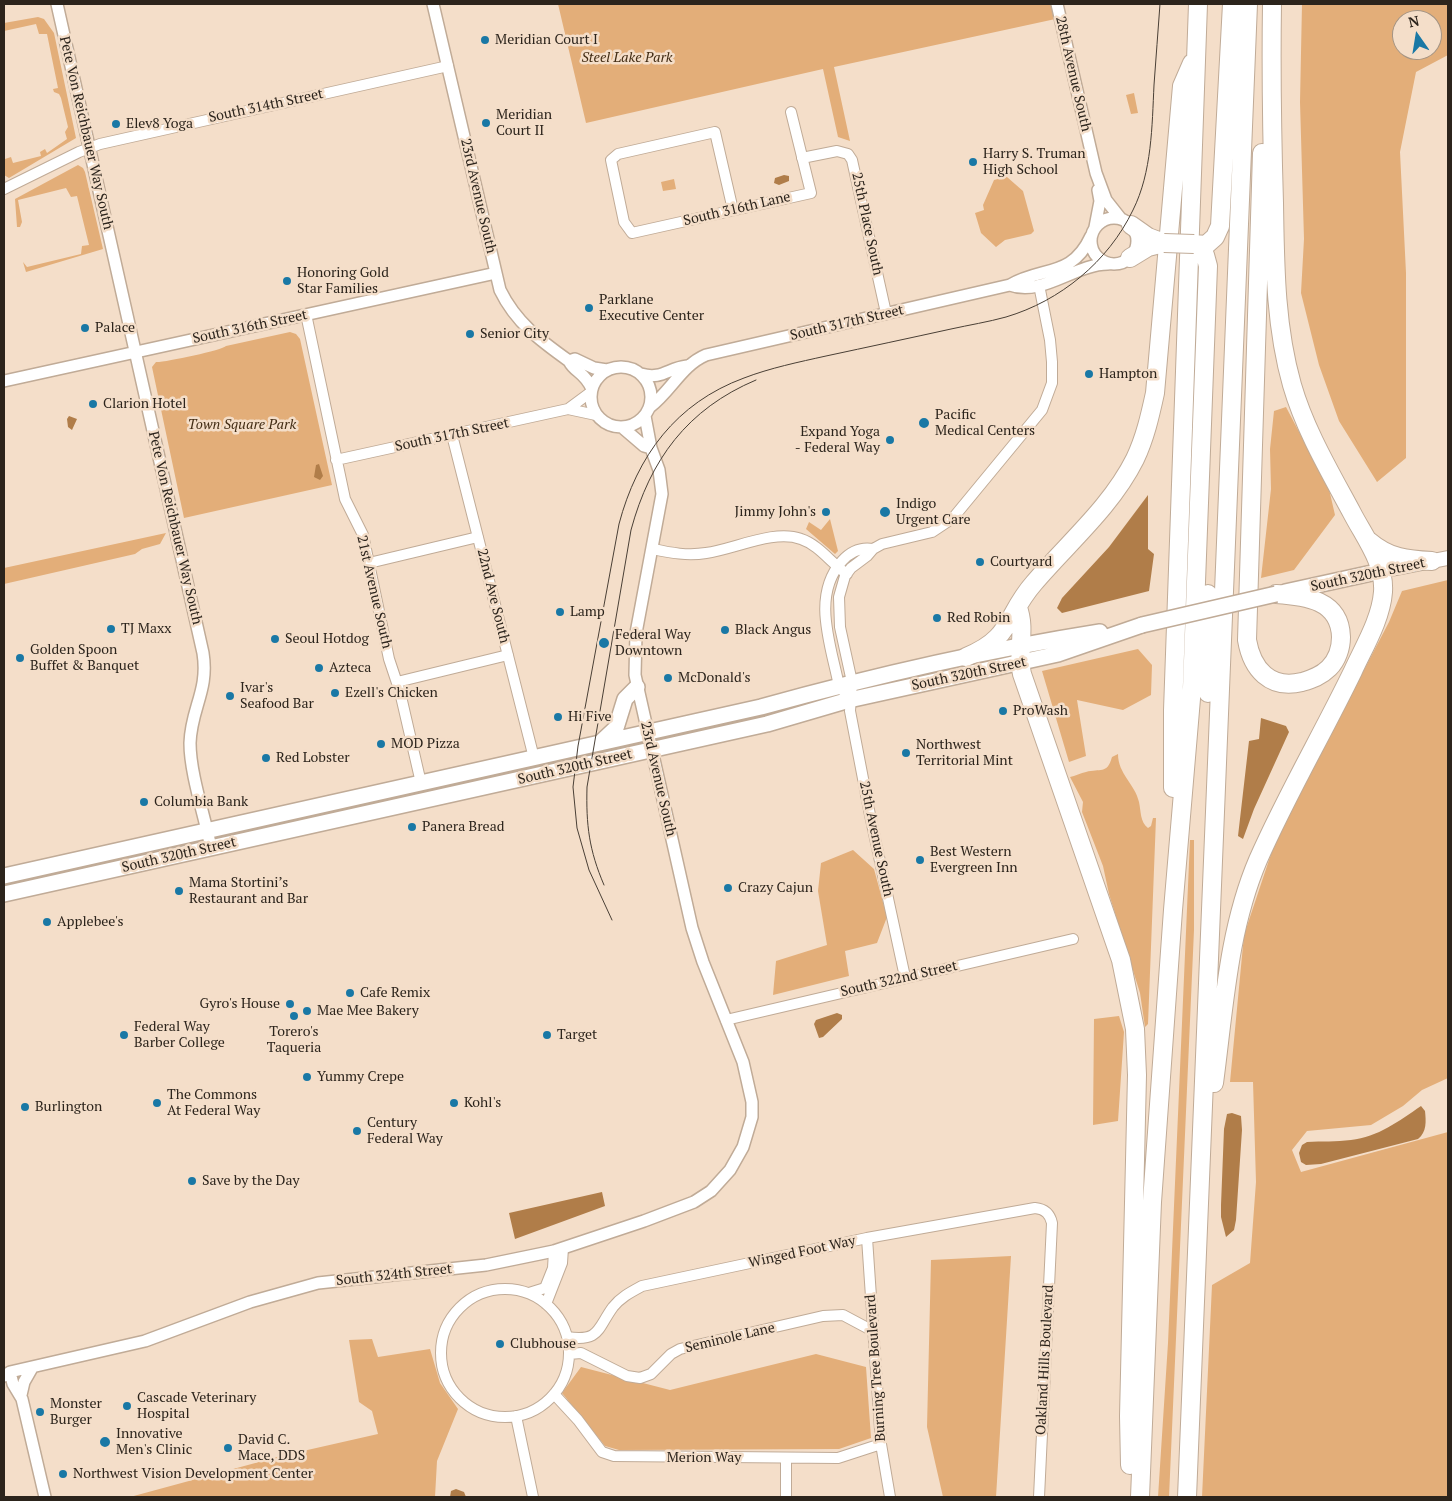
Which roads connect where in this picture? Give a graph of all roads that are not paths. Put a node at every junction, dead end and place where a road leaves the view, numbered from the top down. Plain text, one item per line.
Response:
1 (57, 4) edge
2 (433, 4) edge
3 (1057, 4) edge
4 (1198, 4) edge
5 (1221, 4) edge
6 (1232, 4) edge
7 (1248, 4) edge
8 (1272, 9) edge
9 (1196, 52) junction
10 (448, 66) junction
11 (791, 112) dead end
12 (90, 147) junction
13 (802, 158) junction
14 (1096, 174) junction
15 (4, 189) edge
16 (1218, 193) junction
17 (733, 210) junction
18 (1126, 222) junction
19 (1093, 232) junction
20 (1153, 242) junction
21 (1200, 244) junction
22 (1130, 258) junction
23 (1110, 264) junction
24 (496, 273) junction
25 (1039, 284) junction
26 (1010, 285) junction
27 (1212, 298) junction
28 (886, 313) junction
29 (306, 314) junction
30 (134, 353) junction
31 (569, 361) junction
32 (687, 366) junction
33 (607, 370) junction
34 (641, 374) junction
35 (4, 381) edge
36 (591, 391) junction
37 (568, 410) junction
38 (648, 412) junction
39 (596, 415) junction
40 (623, 428) junction
41 (452, 435) junction
42 (651, 448) junction
43 (336, 460) junction
44 (478, 537) junction
45 (1369, 541) junction
46 (652, 549) junction
47 (873, 549) junction
48 (1440, 559) edge
49 (369, 563) junction
50 (837, 567) junction
51 (1381, 571) junction
52 (847, 574) junction
53 (1276, 594) junction
54 (1018, 608) junction
55 (1021, 654) junction
56 (508, 655) junction
57 (966, 657) junction
58 (397, 682) junction
59 (846, 684) junction
60 (637, 687) junction
61 (849, 700) junction
62 (648, 732) junction
63 (598, 744) junction
64 (653, 750) junction
65 (534, 758) junction
66 (514, 762) junction
67 (421, 783) junction
68 (436, 798) junction
69 (350, 817) junction
70 (208, 831) junction
71 (211, 848) junction
72 (71, 861) junction
73 (4, 876) edge
74 (1211, 889) junction
75 (7, 894) edge
76 (1172, 910) junction
77 (1073, 939) dead end
78 (905, 977) junction
79 (726, 1020) junction
80 (747, 1136) joint
81 (1200, 1198) junction
82 (1052, 1223) joint
83 (867, 1238) junction
84 (558, 1249) junction
85 (528, 1293) junction
86 (546, 1304) junction
87 (873, 1331) junction
88 (592, 1336) junction
89 (567, 1337) junction
90 (580, 1353) junction
91 (568, 1354) junction
92 (32, 1368) junction
93 (6, 1373) edge
94 (564, 1375) junction
95 (554, 1394) junction
96 (21, 1395) junction
97 (516, 1416) junction
98 (881, 1444) junction
99 (786, 1458) junction
100 (44, 1497) edge
101 (534, 1497) edge
102 (786, 1497) edge
103 (890, 1497) edge
104 (1039, 1497) edge
105 (1131, 1497) edge
106 (1140, 1497) edge
107 (1187, 1497) edge

1 - 12 street, Pete Von Reichbauer Way South
2 - 10 street, 23rd Avenue South
3 - 14 street, 28th Avenue South
4 - 9 highway
5 - 16 highway
6 - 16 highway
7 - 74 highway
8 - 45 highway
8 - 53 highway
9 - 54 highway
9 - 76 highway
10 - 12 street, South 314th Street
10 - 24 street, 23rd Avenue South
11 - 13 street
12 - 15 street, South 314th Street
12 - 30 street, Pete Von Reichbauer Way South
13 - 17 street, South 316th Lane
13 - 28 street, 25th Place South
14 - 18 street, 28th Avenue South
14 - 19 street, 28th Avenue South
16 - 21 highway
17 - 17 street, South 316th Lane
18 - 19 street
18 - 20 highway
18 - 22 street
19 - 23 street
19 - 26 street, South 317th Street
20 - 21 highway, bridge
20 - 22 highway
21 - 27 highway
22 - 23 street
23 - 25 street, South 317th Street
24 - 29 street, South 316th Street
24 - 31 street, 23rd Avenue South
25 - 26 street, South 317th Street
25 - 47 street
26 - 28 street, South 317th Street
27 - 74 highway
27 - 76 highway
28 - 32 street, South 317th Street
29 - 30 street, South 316th Street
29 - 43 street, 21st Avenue South
30 - 35 street, South 316th Street
30 - 70 street, Pete Von Reichbauer Way South
31 - 33 street, 23rd Avenue South
31 - 36 street, 23rd Avenue South
32 - 34 street, South 317th Street
32 - 38 street, South 317th Street
33 - 34 street
33 - 36 street
34 - 38 street
36 - 37 street, South 317th Street
36 - 39 street
37 - 39 street, South 317th Street
37 - 41 street, South 317th Street
38 - 40 street
38 - 42 street
39 - 40 street
40 - 42 street
41 - 43 street, South 317th Street
41 - 44 street, 22nd Ave South
42 - 46 street, 23rd Avenue South
43 - 49 street, 21st Avenue South
44 - 49 street
44 - 56 street, 22nd Ave South
45 - 48 highway
45 - 51 highway
46 - 50 street
46 - 60 street, 23rd Avenue South
47 - 50 street
47 - 52 street
48 - 51 main road, South 320th Street
49 - 58 street, 21st Avenue South
50 - 52 street
50 - 59 street
51 - 53 main road, South 320th Street
51 - 81 highway
52 - 59 street
53 - 55 main road, South 320th Street, bridge
54 - 55 highway
54 - 57 highway
55 - 57 main road, South 320th Street
55 - 61 main road, South 320th Street
55 - 105 highway
56 - 58 street
56 - 65 street, 22nd Ave South
57 - 59 main road, South 320th Street
58 - 67 street, 21st Avenue South
59 - 61 street
59 - 62 main road, South 320th Street
60 - 62 street, 23rd Avenue South
60 - 63 main road
61 - 64 main road, South 320th Street
61 - 78 street, 25th Avenue South
62 - 63 main road, South 320th Street
62 - 64 street, 23rd Avenue South
63 - 65 main road, South 320th Street
64 - 68 main road, South 320th Street
64 - 79 street, 23rd Avenue South
65 - 66 main road, South 320th Street
66 - 67 main road, South 320th Street
66 - 68 main road
67 - 69 main road
67 - 70 main road, South 320th Street
68 - 69 main road, South 320th Street
69 - 71 main road, South 320th Street
70 - 71 street, Pete Von Reichbauer Way South
70 - 72 main road, South 320th Street
71 - 75 main road, South 320th Street
72 - 73 main road, South 320th Street
72 - 75 main road
74 - 81 highway
76 - 106 highway
77 - 78 street, South 322nd Street
78 - 79 street, South 322nd Street
79 - 80 street, 23rd Avenue South
80 - 84 street, South 324th Street
81 - 107 highway
82 - 83 street, Winged Foot Way
82 - 104 street, Oakland Hills Boulevard
83 - 87 street, Burning Tree Boulevard
83 - 88 street, Winged Foot Way
84 - 85 street
84 - 86 street
84 - 92 street, South 324th Street
85 - 86 street
85 - 97 street
86 - 89 street
87 - 90 street, Seminole Lane
87 - 98 street, Burning Tree Boulevard
88 - 89 street
88 - 90 street, Winged Foot Way
89 - 91 street
90 - 91 street
90 - 94 street, Winged Foot Way
91 - 94 street
92 - 93 street, South 324th Street
92 - 96 street
93 - 96 street
94 - 95 street
95 - 97 street
95 - 99 street, Merion Way
96 - 100 street
97 - 101 street
98 - 99 street, Merion Way
98 - 103 street, Burning Tree Boulevard
99 - 102 street

